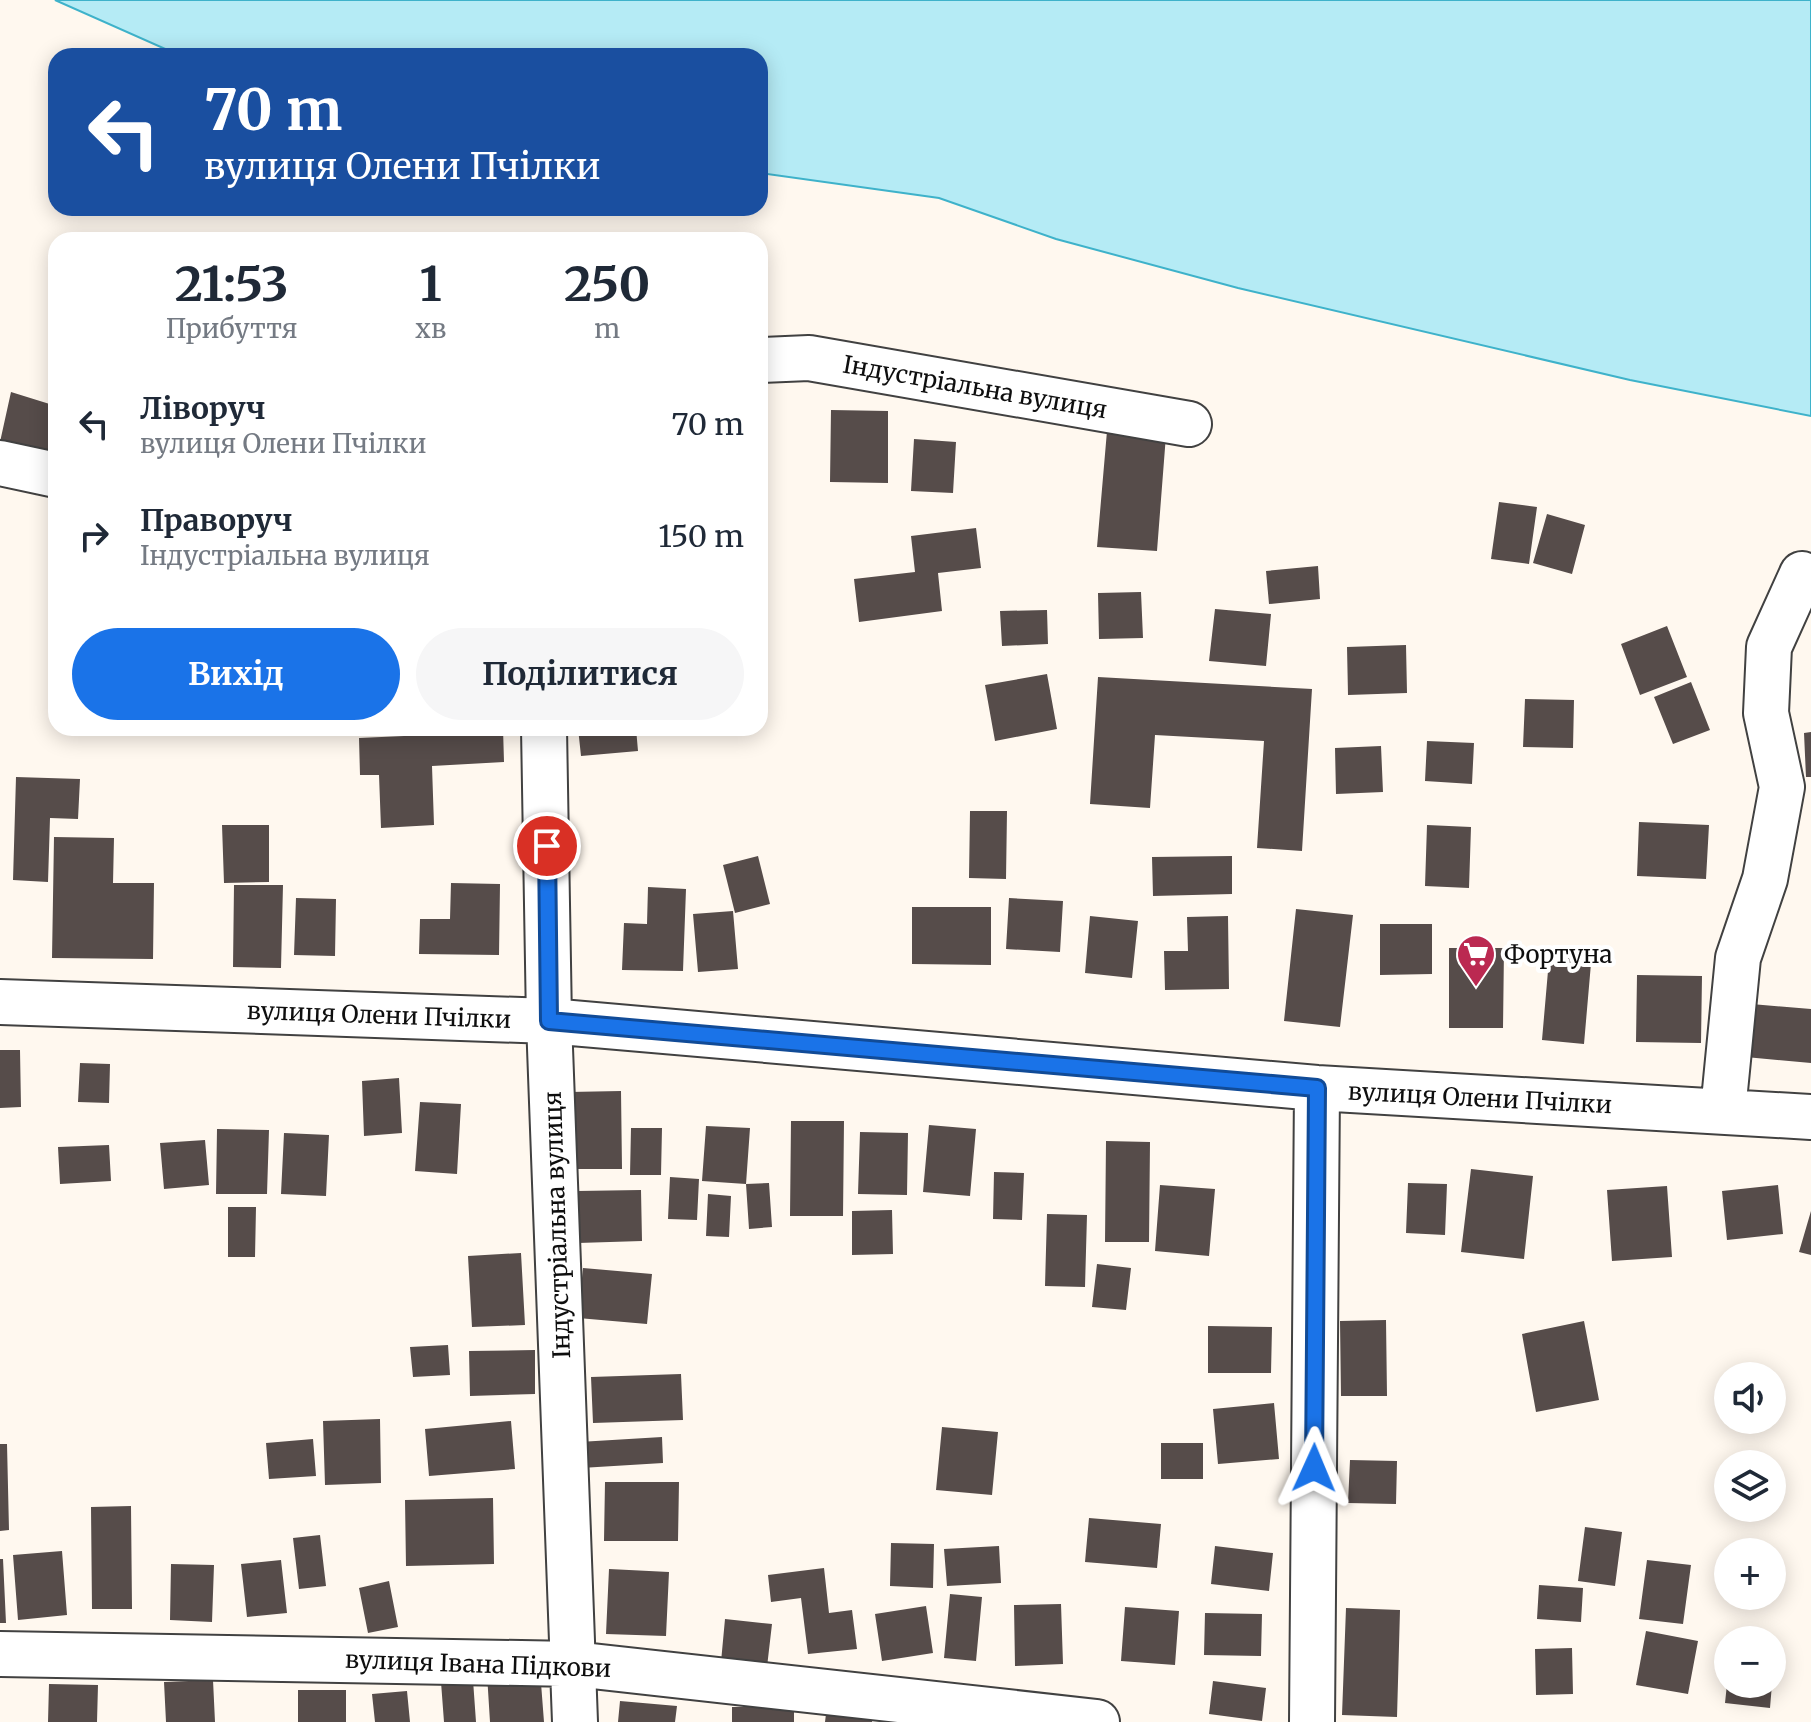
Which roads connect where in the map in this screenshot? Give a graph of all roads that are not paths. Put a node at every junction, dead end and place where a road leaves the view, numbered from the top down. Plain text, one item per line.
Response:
1 (768, 360) edge
2 (1189, 424) dead end
3 (0, 463) edge
4 (48, 473) edge
5 (1802, 574) dead end
6 (544, 736) edge
7 (0, 1002) edge
8 (549, 1021) junction
9 (1317, 1088) junction
10 (1723, 1111) junction
11 (1811, 1117) edge
12 (0, 1654) edge
13 (574, 1664) junction
14 (575, 1722) edge
15 (1097, 1722) edge
16 (1312, 1722) edge

1 - 2 street, Індустріальна вулиця
3 - 4 street
5 - 10 street
6 - 8 street, Індустріальна вулиця
7 - 8 street, вулиця Олени Пчілки
8 - 9 street, вулиця Олени Пчілки
8 - 13 street, Індустріальна вулиця
9 - 10 street, вулиця Олени Пчілки
9 - 16 street
10 - 11 street, вулиця Олени Пчілки
12 - 13 street, вулиця Івана Підкови
13 - 14 street, Індустріальна вулиця
13 - 15 street, вулиця Івана Підкови

